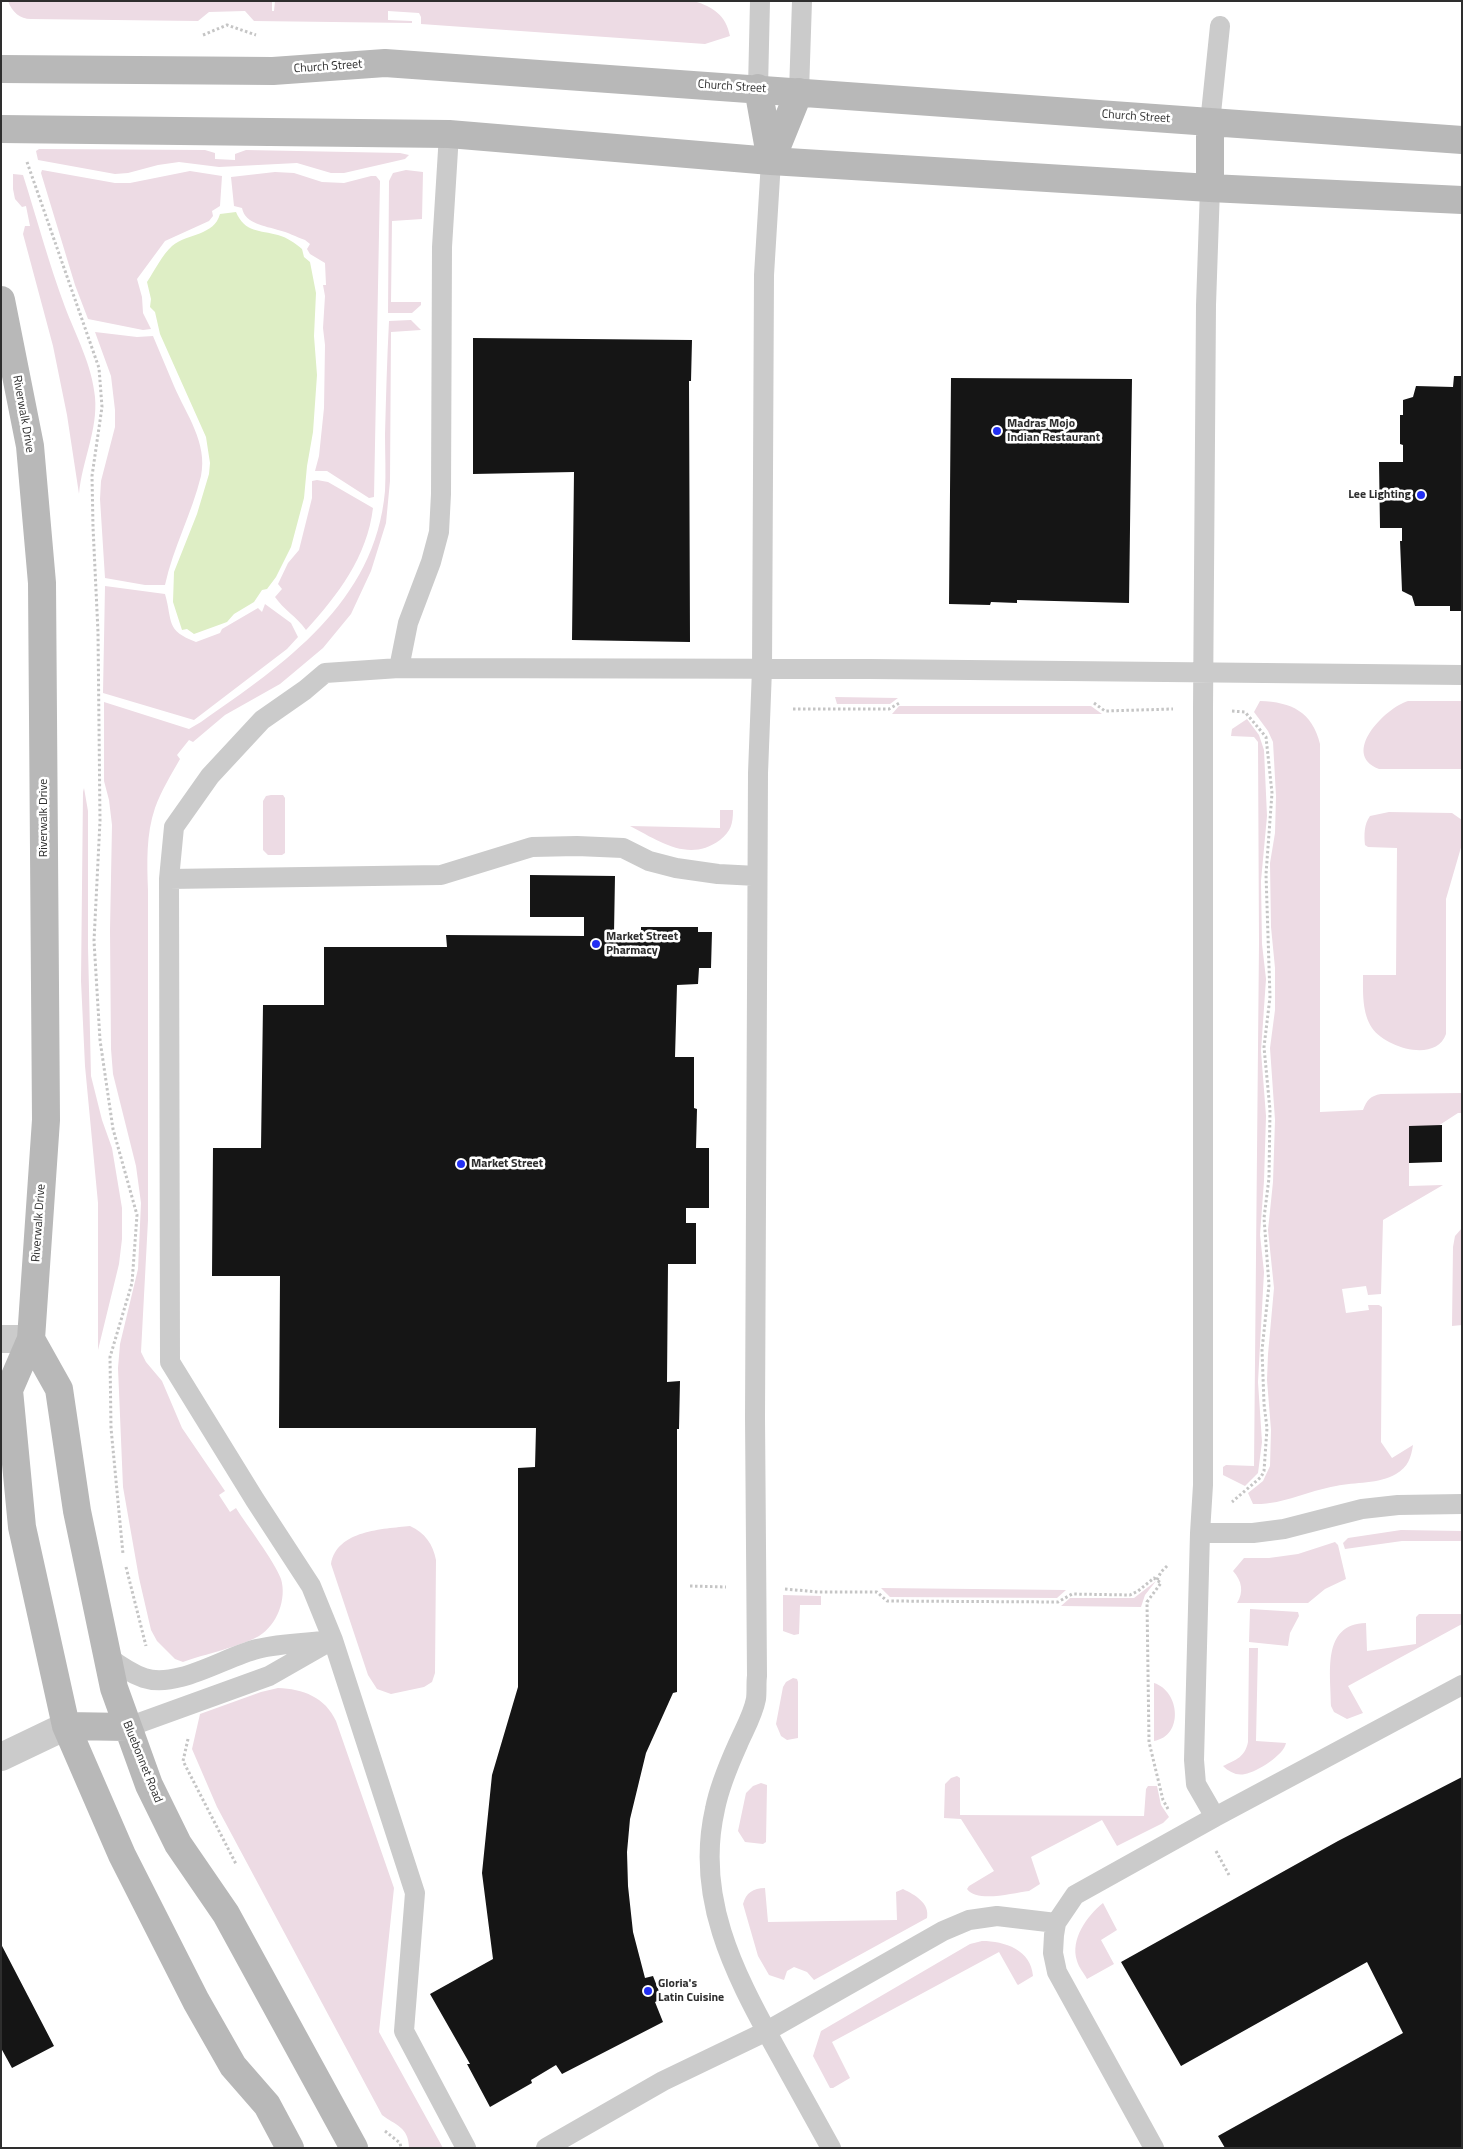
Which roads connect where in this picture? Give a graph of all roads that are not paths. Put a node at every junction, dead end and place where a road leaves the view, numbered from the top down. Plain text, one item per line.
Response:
1 (760, 1) edge
2 (802, 1) edge
3 (1220, 26) dead end
4 (1, 69) edge
5 (758, 88) junction
6 (799, 92) junction
7 (1210, 122) junction
8 (1, 129) edge
9 (449, 134) junction
10 (1462, 140) edge
11 (771, 162) junction
12 (1210, 188) junction
13 (1462, 200) edge
14 (1, 300) edge
15 (399, 668) junction
16 (762, 669) junction
17 (1203, 674) junction
18 (1462, 675) edge
19 (757, 876) junction
20 (169, 879) junction
21 (1, 1339) edge
22 (31, 1339) junction
23 (1462, 1504) edge
24 (1200, 1534) junction
25 (333, 1640) junction
26 (108, 1657) junction
27 (1462, 1685) edge
28 (66, 1726) junction
29 (128, 1727) junction
30 (1, 1757) edge
31 (1215, 1817) junction
32 (1056, 1923) junction
33 (767, 2031) junction
34 (290, 2148) edge
35 (354, 2148) edge
36 (466, 2148) edge
37 (546, 2148) edge
38 (831, 2148) edge
39 (1154, 2148) edge

1 - 5 lane
2 - 6 lane
3 - 7 lane
4 - 5 street, Church Street
5 - 6 street, Church Street
5 - 11 street
6 - 7 street, Church Street
6 - 11 street
7 - 10 street, Church Street
7 - 12 street
8 - 9 street
9 - 11 street
9 - 15 lane
11 - 12 street
11 - 16 lane
12 - 13 street
12 - 17 lane
14 - 22 street, Riverwalk Drive
15 - 16 lane
15 - 20 lane
16 - 17 lane
16 - 19 lane
17 - 18 lane
17 - 24 lane
19 - 20 lane
19 - 33 lane
20 - 25 lane
21 - 22 street
22 - 26 street, Bluebonnet Road
22 - 28 street
23 - 24 lane
24 - 31 lane
25 - 26 lane
25 - 29 lane
25 - 36 lane
26 - 29 street, Bluebonnet Road
27 - 31 lane
28 - 29 street
28 - 30 street
28 - 34 street
29 - 35 street, Bluebonnet Road
31 - 32 lane
32 - 33 lane
32 - 39 lane
33 - 37 lane
33 - 38 lane

